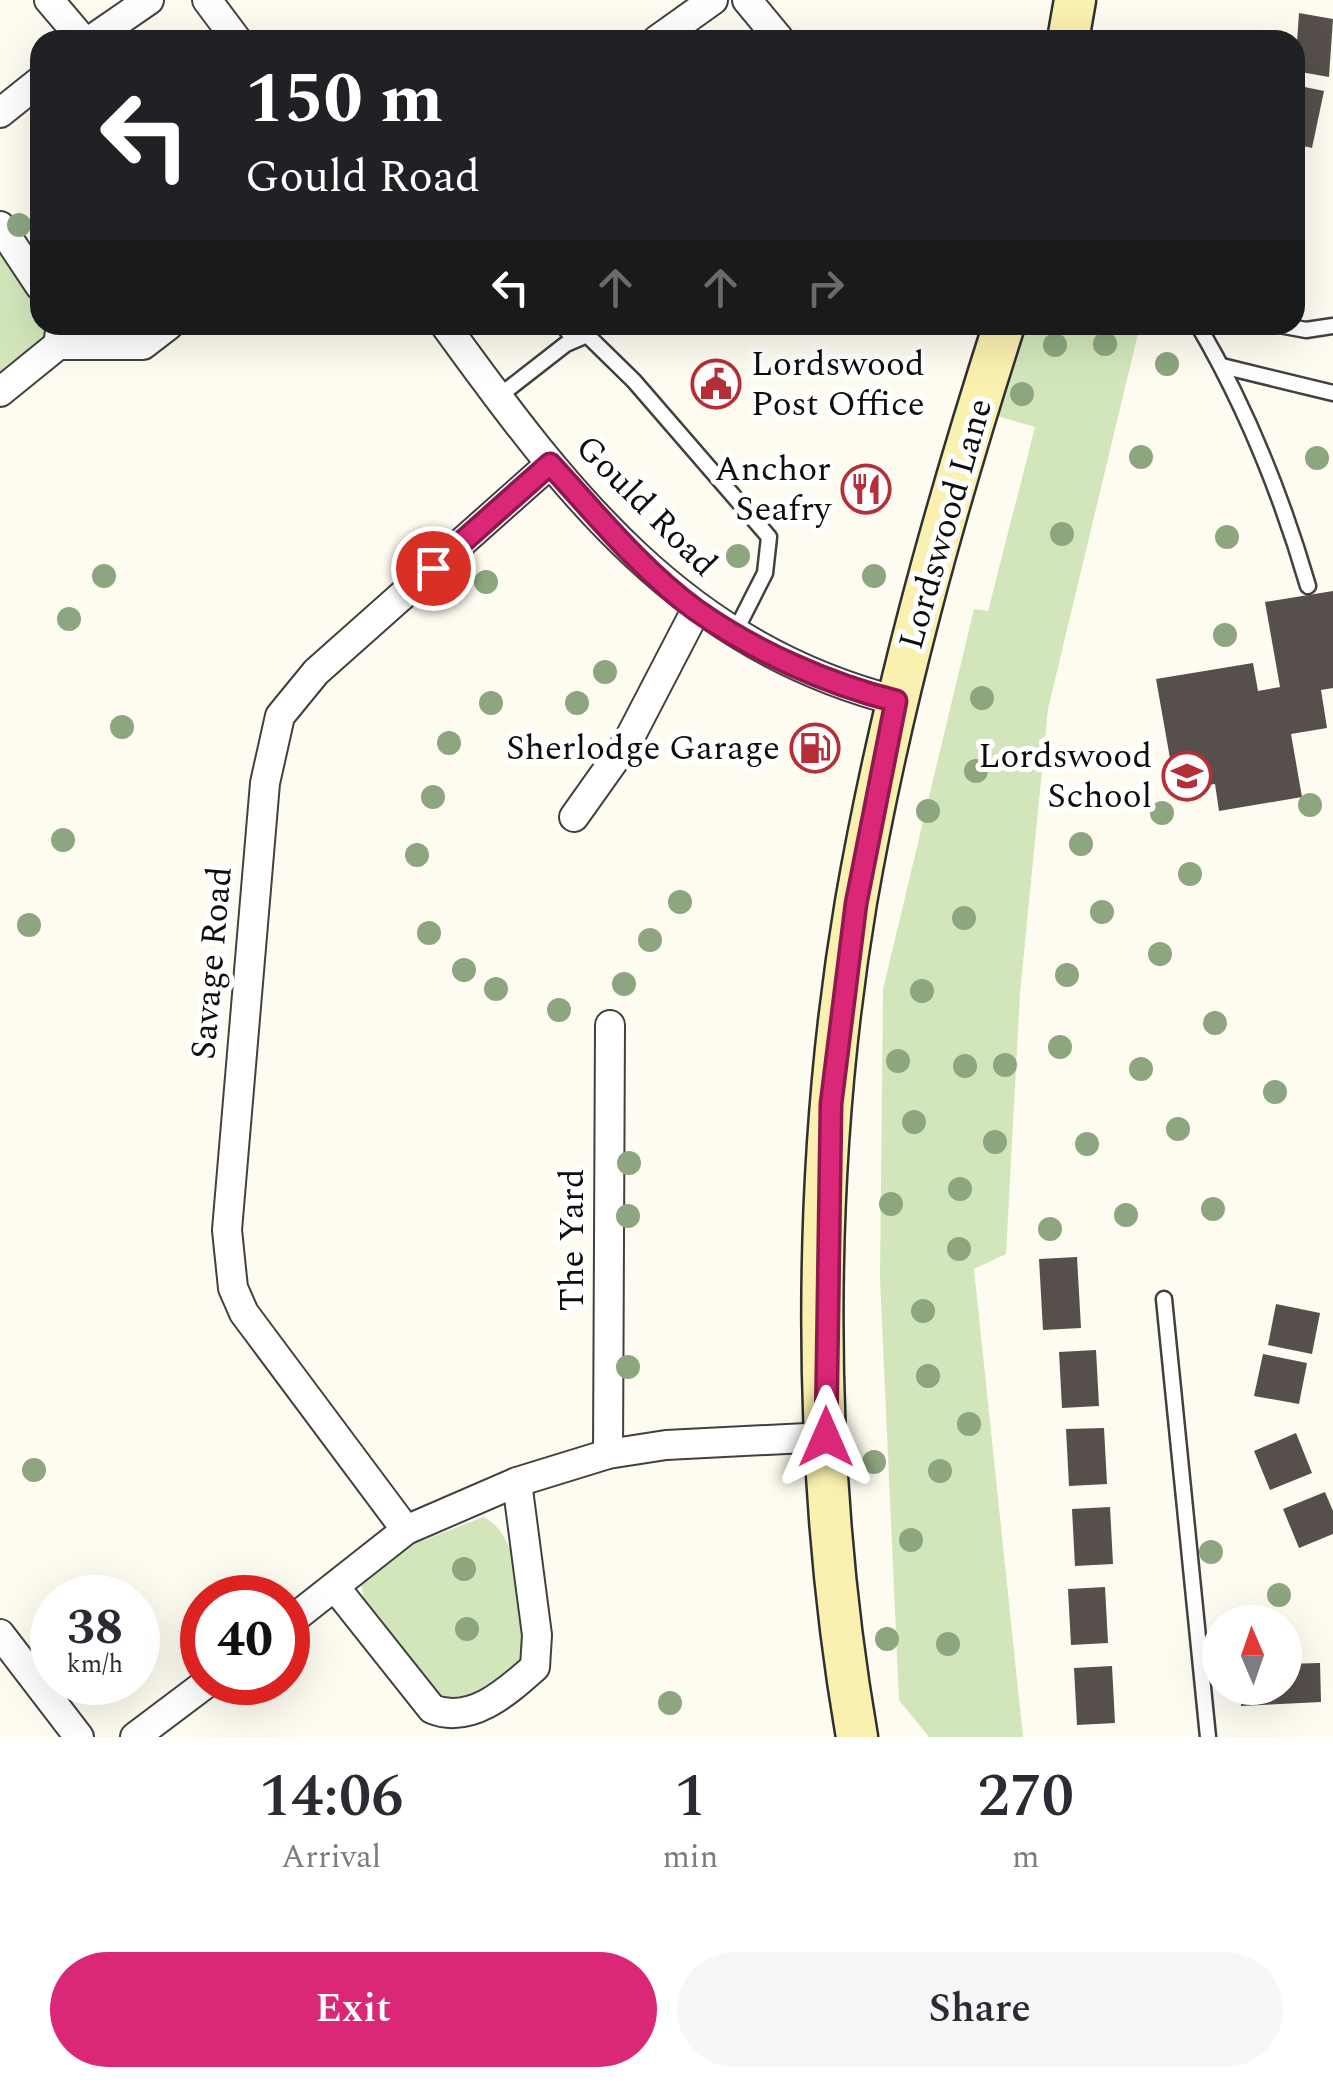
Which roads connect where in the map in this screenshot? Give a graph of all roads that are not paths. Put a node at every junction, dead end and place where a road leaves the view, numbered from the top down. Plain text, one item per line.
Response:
1 (49, 0) edge
2 (149, 0) edge
3 (208, 0) edge
4 (713, 0) edge
5 (747, 0) edge
6 (1075, 0) edge
7 (74, 30) edge
8 (106, 30) edge
9 (230, 30) edge
10 (671, 30) edge
11 (772, 30) edge
12 (1070, 30) edge
13 (30, 89) edge
14 (0, 113) edge
15 (0, 226) edge
16 (30, 271) edge
17 (1333, 326) edge
18 (1305, 330) edge
19 (59, 335) edge
20 (156, 335) edge
21 (452, 335) edge
22 (570, 335) edge
23 (1001, 335) edge
24 (1204, 335) edge
25 (574, 340) junction
26 (1222, 366) junction
27 (0, 392) edge
28 (1333, 393) edge
29 (498, 397) junction
30 (550, 464) junction
31 (1308, 586) dead end
32 (696, 610) junction
33 (735, 632) junction
34 (896, 701) junction
35 (574, 817) dead end
36 (610, 1026) dead end
37 (1164, 1300) dead end
38 (826, 1437) junction
39 (608, 1454) junction
40 (517, 1482) junction
41 (406, 1530) junction
42 (335, 1587) junction
43 (310, 1606) edge
44 (0, 1634) edge
45 (180, 1703) edge
46 (80, 1737) edge
47 (135, 1737) edge
48 (856, 1737) edge
49 (1208, 1737) edge

1 - 7 street
2 - 8 street
3 - 9 street
4 - 10 street
5 - 11 street
6 - 12 street
13 - 14 street
15 - 16 street
17 - 18 lane
19 - 20 street
19 - 27 street
21 - 29 street, Gould Road
22 - 25 lane
23 - 34 street, Lordswood Lane
24 - 26 lane
25 - 29 lane
25 - 33 lane
26 - 28 lane
26 - 31 lane
29 - 30 street, Gould Road
30 - 32 street, Gould Road
30 - 41 street, Savage Road
32 - 33 street, Gould Road
32 - 35 street
33 - 34 street, Gould Road
34 - 38 street, Lordswood Lane
36 - 39 street, The Yard
37 - 49 lane
38 - 39 street
38 - 48 street, Lordswood Lane
39 - 40 street
40 - 41 street
40 - 42 street
41 - 42 street
42 - 43 street
44 - 46 street
45 - 47 street

